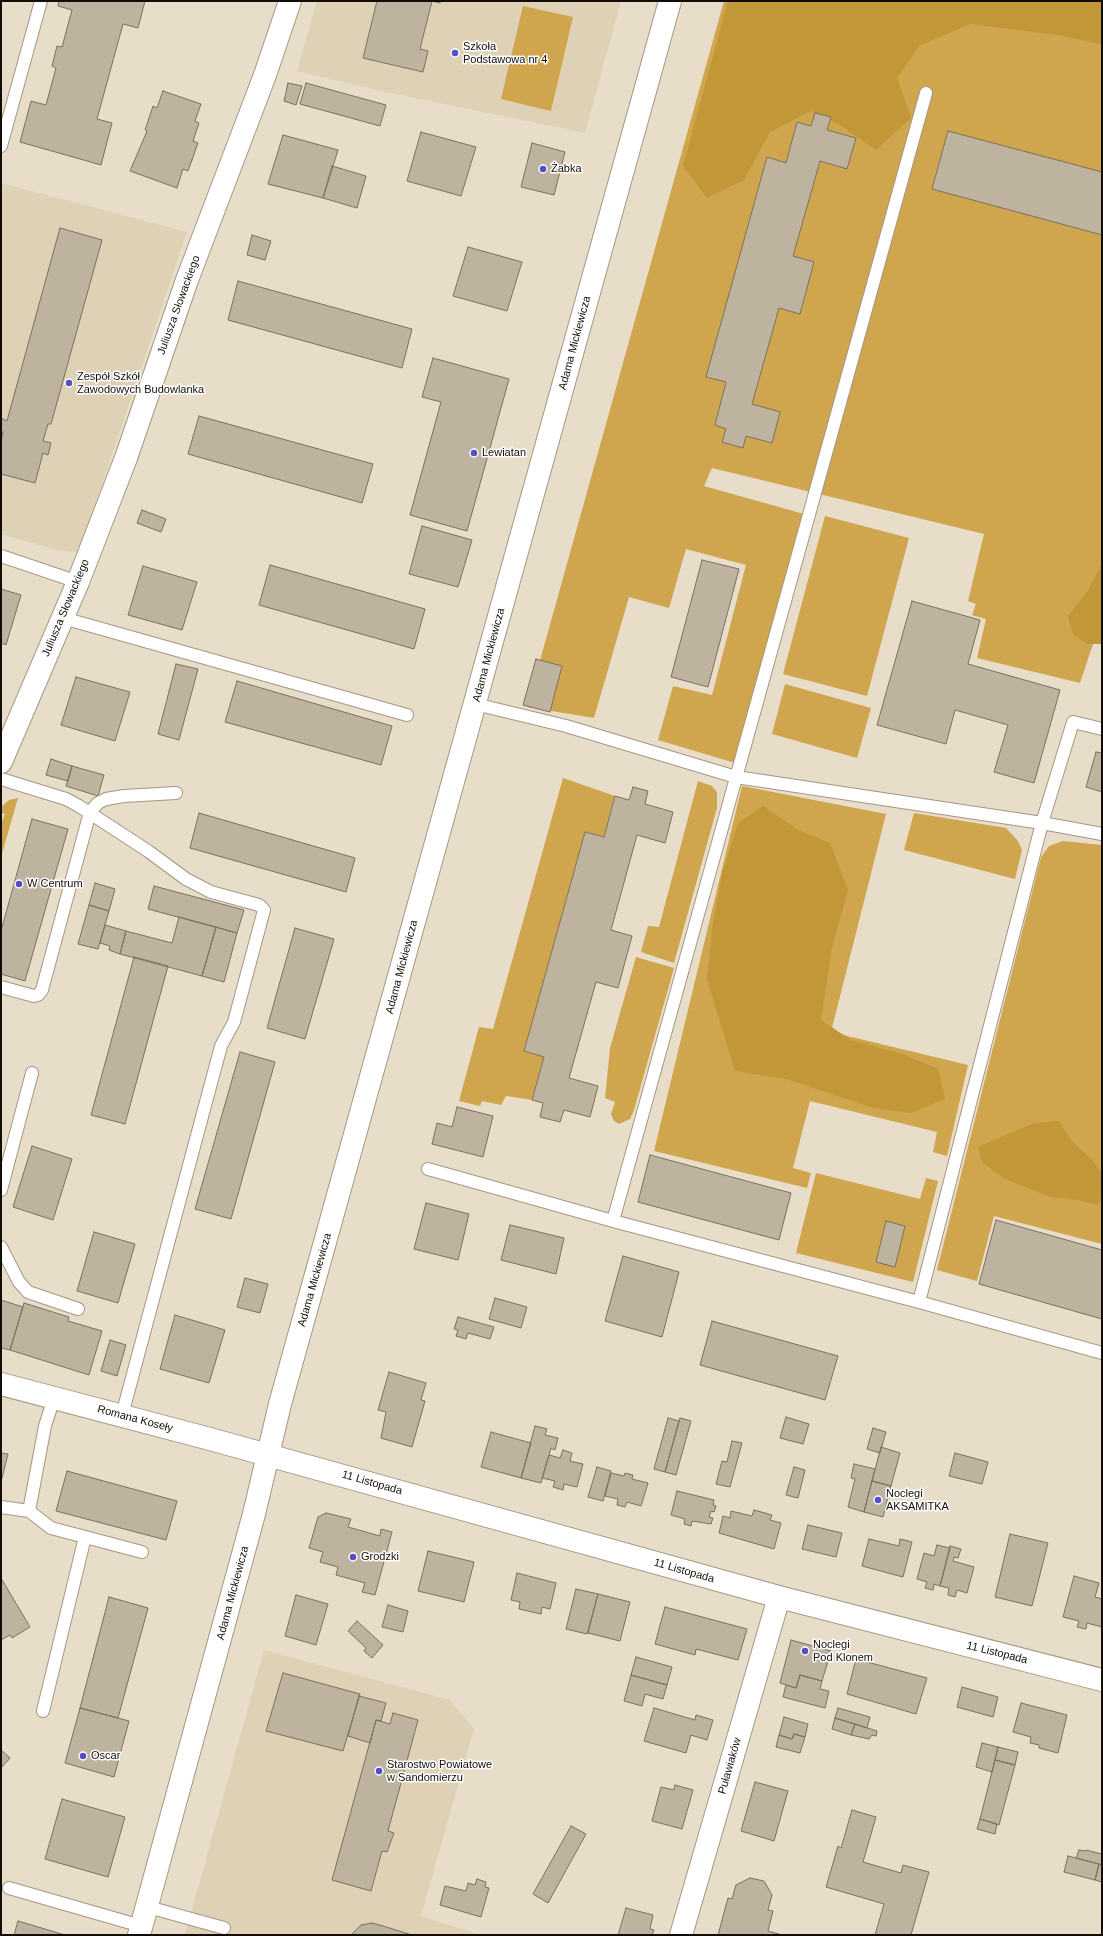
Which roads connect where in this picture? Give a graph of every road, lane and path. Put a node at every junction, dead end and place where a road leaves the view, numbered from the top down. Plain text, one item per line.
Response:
1 (41, 1) edge
2 (290, 1) edge
3 (670, 1) edge
4 (926, 93) dead end
5 (1, 146) edge
6 (1, 556) edge
7 (78, 582) junction
8 (63, 618) junction
9 (475, 704) junction
10 (407, 715) dead end
11 (1102, 729) edge
12 (1, 762) edge
13 (736, 777) junction
14 (1, 779) edge
15 (176, 793) dead end
16 (90, 812) junction
17 (1042, 823) junction
18 (1102, 834) edge
19 (1, 987) edge
20 (32, 1073) dead end
21 (3, 1168) edge
22 (428, 1168) dead end
23 (1, 1190) edge
24 (612, 1221) junction
25 (1, 1247) edge
26 (919, 1302) junction
27 (78, 1309) dead end
28 (1102, 1353) edge
29 (1, 1384) edge
30 (54, 1398) junction
31 (122, 1415) junction
32 (268, 1455) junction
33 (1, 1507) edge
34 (29, 1511) junction
35 (85, 1537) junction
36 (142, 1552) dead end
37 (780, 1597) junction
38 (1102, 1680) edge
39 (43, 1712) dead end
40 (8, 1888) dead end
41 (143, 1923) edge
42 (224, 1928) dead end
43 (681, 1935) edge

1 - 5 lane
2 - 7 street, Juliusza Słowackiego
3 - 9 street, Adama Mickiewicza
4 - 13 lane
6 - 7 lane
7 - 8 street, Juliusza Słowackiego
8 - 10 lane
8 - 12 street, Juliusza Słowackiego
9 - 13 lane
9 - 32 street, Adama Mickiewicza
11 - 17 lane
13 - 17 lane
13 - 24 lane
14 - 16 lane
15 - 16 lane
16 - 19 lane
16 - 31 lane
17 - 18 lane
17 - 26 lane
20 - 21 lane
21 - 23 lane
22 - 24 lane
24 - 26 lane
25 - 27 lane
26 - 28 lane
29 - 30 street, Romana Koseły
30 - 31 street, Romana Koseły
30 - 34 lane
31 - 32 street, Romana Koseły
32 - 37 street, 11 Listopada
32 - 41 street, Adama Mickiewicza
33 - 34 lane
34 - 35 lane
35 - 36 lane
35 - 39 lane
37 - 38 street, 11 Listopada
37 - 43 street, Puławiaków
40 - 41 lane
41 - 42 lane

